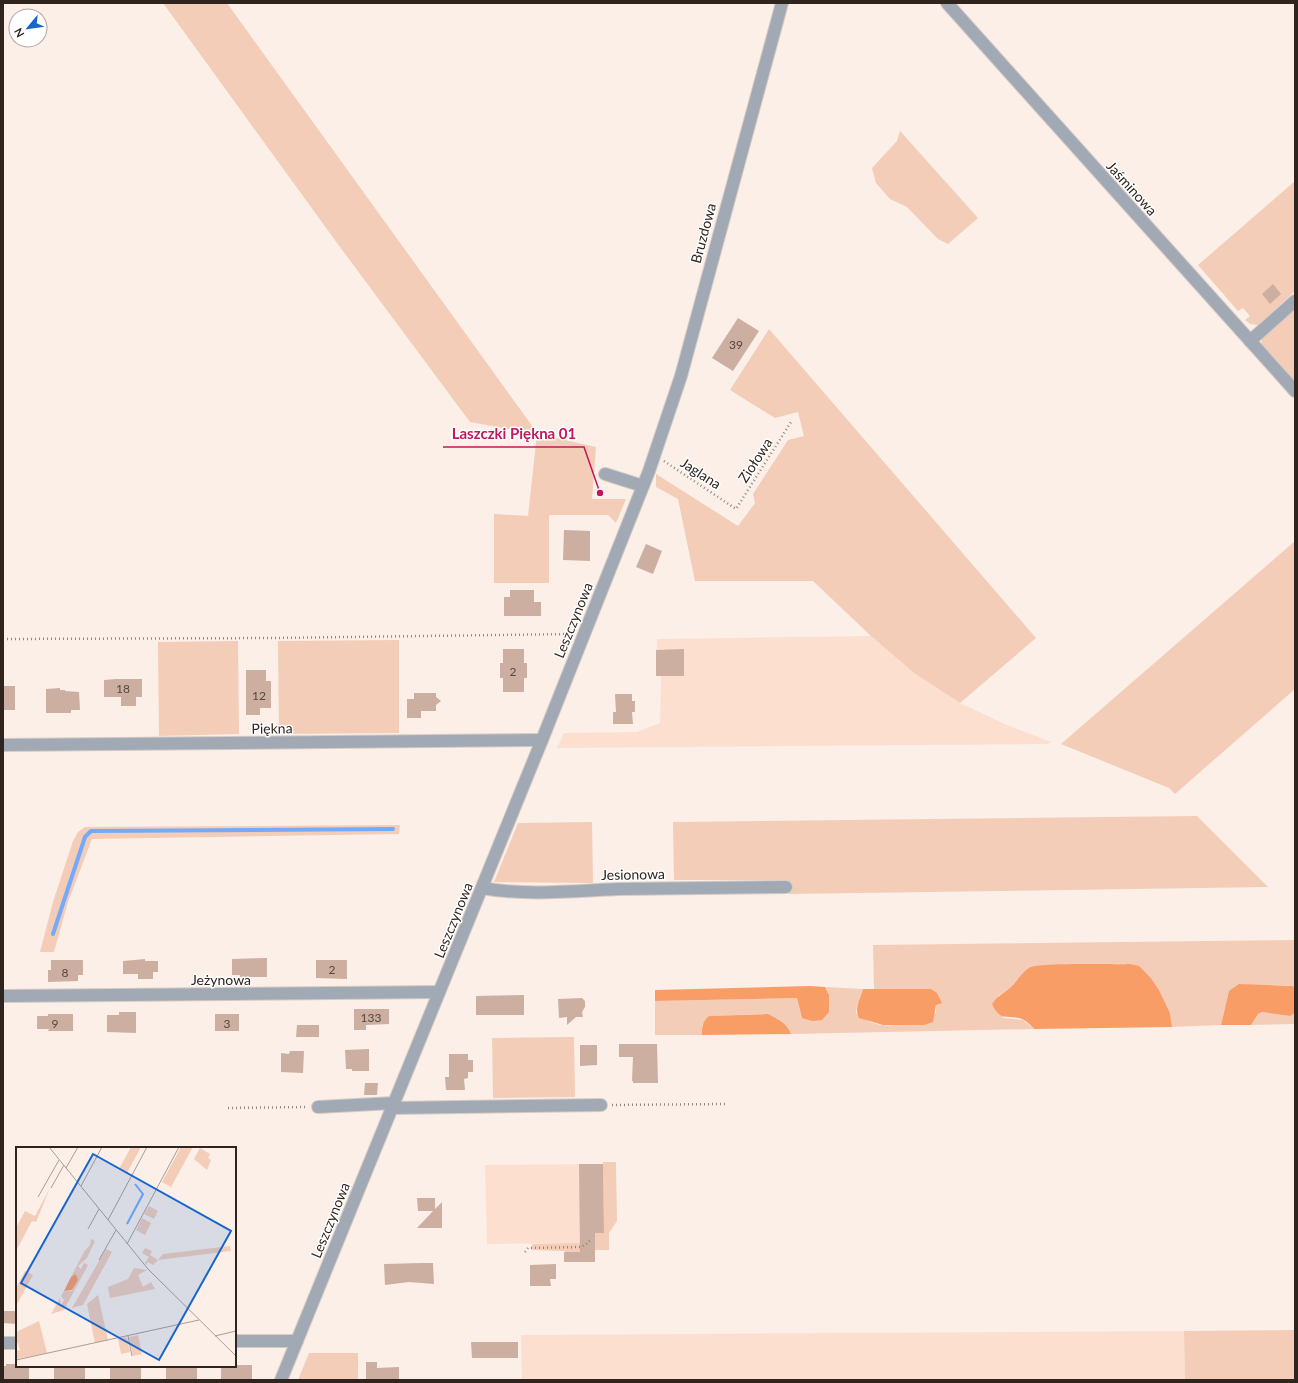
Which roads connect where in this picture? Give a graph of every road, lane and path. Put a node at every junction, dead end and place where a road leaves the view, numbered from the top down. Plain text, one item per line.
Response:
1 (782, 3) edge
2 (947, 3) edge
3 (1295, 301) edge
4 (1250, 341) junction
5 (1295, 391) edge
6 (791, 422) dead end
7 (654, 455) junction
8 (649, 470) joint
9 (606, 474) dead end
10 (643, 486) junction
11 (736, 509) joint
12 (584, 634) junction
13 (3, 639) edge
14 (542, 740) junction
15 (3, 745) edge
16 (786, 887) dead end
17 (482, 888) junction
18 (439, 992) junction
19 (3, 996) edge
20 (726, 1104) dead end
21 (601, 1105) joint
22 (393, 1106) junction
23 (318, 1107) joint
24 (228, 1108) dead end
25 (591, 1238) dead end
26 (525, 1252) dead end
27 (236, 1341) edge
28 (296, 1341) junction
29 (3, 1342) edge
30 (16, 1343) edge
31 (281, 1380) edge

1 - 7 street, Bruzdowa
2 - 4 street, Jaśminowa
3 - 4 street
4 - 5 street, Jaśminowa
6 - 11 path, Ziołowa
7 - 8 street, Bruzdowa
7 - 11 path, Jaglana
8 - 10 street, Leszczynowa
9 - 10 street
10 - 12 street, Leszczynowa
12 - 13 path
12 - 14 street, Leszczynowa
14 - 15 street, Piękna
14 - 17 street, Leszczynowa
16 - 17 street, Jesionowa
17 - 18 street, Leszczynowa
18 - 19 street, Jeżynowa
18 - 22 street, Leszczynowa
20 - 21 path
21 - 22 street
22 - 23 street
22 - 28 street, Leszczynowa
23 - 24 path
25 - 26 path
27 - 28 street
28 - 31 street, Leszczynowa
29 - 30 street

